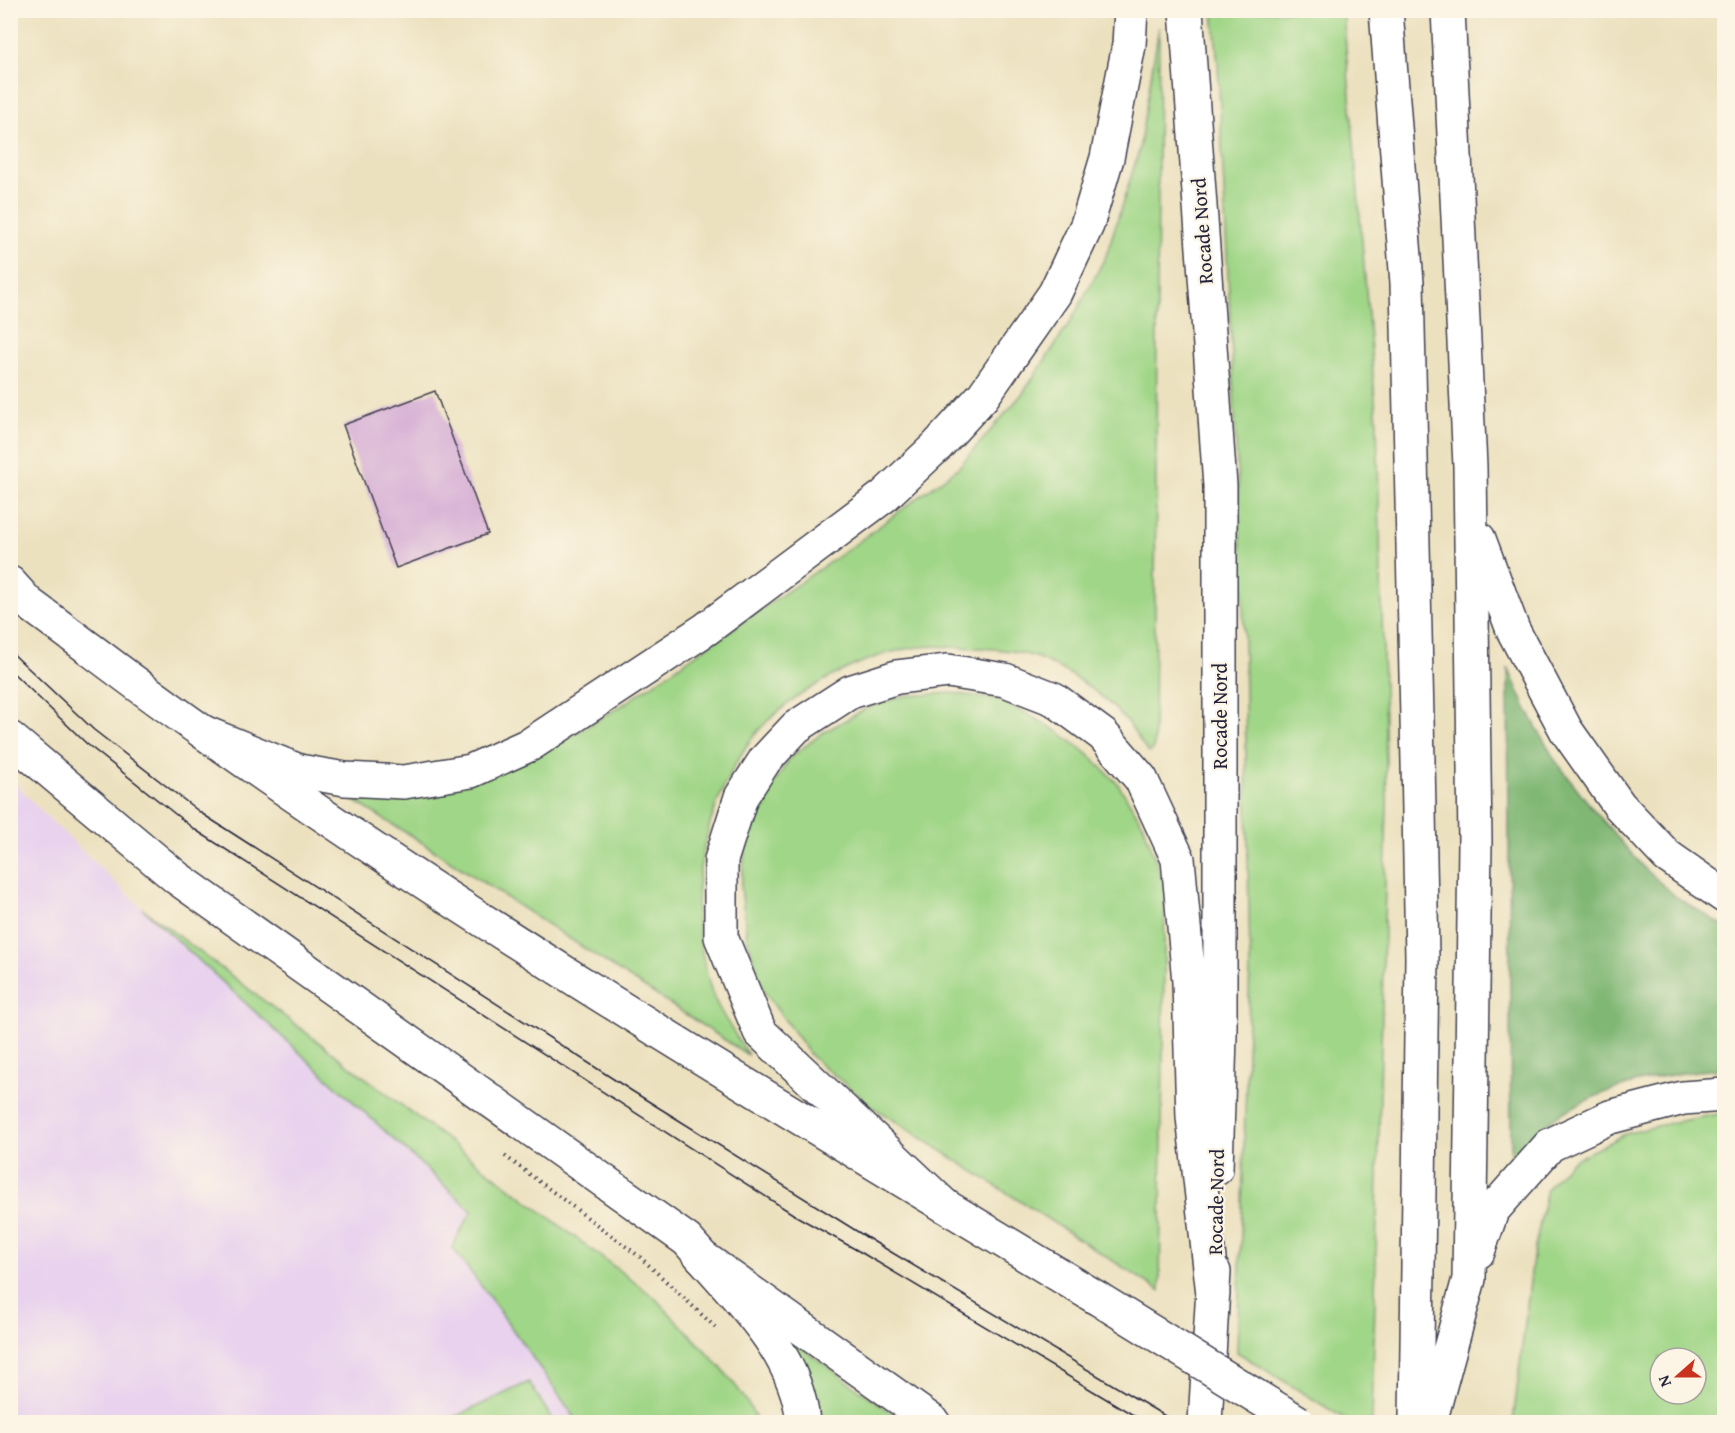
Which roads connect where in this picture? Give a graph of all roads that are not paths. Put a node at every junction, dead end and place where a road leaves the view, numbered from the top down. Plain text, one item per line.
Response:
1 (1131, 10) edge
2 (1186, 10) edge
3 (1386, 10) edge
4 (1450, 20) edge
5 (1470, 466) junction
6 (10, 583) edge
7 (203, 732) junction
8 (10, 738) edge
9 (1725, 896) edge
10 (1725, 1095) edge
11 (944, 1205) junction
12 (702, 1257) junction
13 (1469, 1279) junction
14 (1213, 1294) junction
15 (804, 1422) edge
16 (933, 1422) edge
17 (1205, 1422) edge
18 (1298, 1422) edge
19 (1416, 1422) edge
20 (1430, 1422) edge

1 - 7 main road
2 - 14 main road, Rocade Nord
3 - 19 main road
4 - 5 main road
5 - 9 main road
5 - 13 main road
6 - 7 main road
7 - 11 main road
8 - 12 main road
10 - 13 main road
11 - 14 main road
11 - 18 main road, bridge
12 - 15 main road
12 - 16 main road
13 - 20 main road
14 - 17 main road, Rocade Nord

